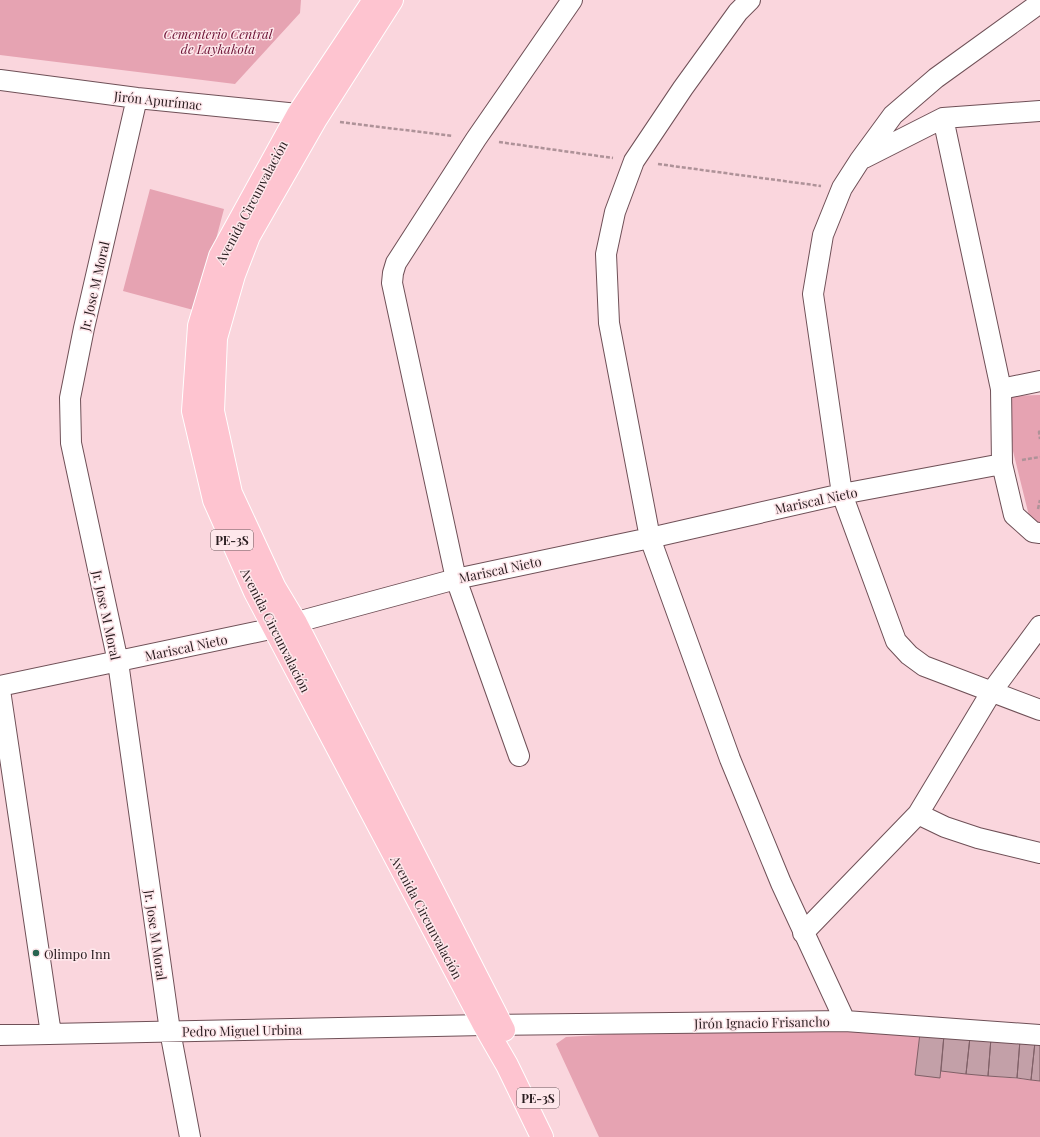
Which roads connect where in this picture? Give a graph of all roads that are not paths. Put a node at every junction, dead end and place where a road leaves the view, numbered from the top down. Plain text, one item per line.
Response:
1 (374, 0) edge
2 (392, 0) edge
3 (572, 0) edge
4 (750, 0) edge
5 (1040, 3) edge
6 (0, 80) edge
7 (137, 98) junction
8 (1040, 111) edge
9 (307, 117) junction
10 (943, 118) junction
11 (860, 160) junction
12 (1040, 381) edge
13 (1001, 389) junction
14 (1002, 464) junction
15 (842, 494) junction
16 (1040, 533) edge
17 (650, 538) junction
18 (456, 579) junction
19 (285, 626) junction
20 (1040, 626) edge
21 (118, 662) junction
22 (0, 686) edge
23 (0, 690) edge
24 (992, 691) junction
25 (1040, 710) edge
26 (519, 756) dead end
27 (918, 814) junction
28 (1040, 853) edge
29 (803, 933) junction
30 (845, 1021) junction
31 (493, 1025) junction
32 (170, 1031) junction
33 (51, 1034) junction
34 (0, 1035) edge
35 (1040, 1035) edge
36 (513, 1062) junction
37 (190, 1137) edge
38 (542, 1137) edge
39 (556, 1137) edge

1 - 9 highway, Avenida Circunvalación / PE-3S
2 - 9 highway, Avenida Circunvalación / PE-3S
3 - 18 street
4 - 17 street
5 - 11 street
6 - 7 street, Jirón Apurímac
7 - 9 street, Jirón Apurímac
7 - 21 street, Jr. Jose M Moral
8 - 10 street
9 - 19 highway, Avenida Circunvalación / PE-3S
10 - 11 street
10 - 13 street
11 - 15 street
12 - 13 street
13 - 14 street
14 - 15 street, Mariscal Nieto
14 - 16 street
15 - 17 street, Mariscal Nieto
15 - 24 street
17 - 18 street, Mariscal Nieto
17 - 29 street
18 - 19 street, Mariscal Nieto
18 - 26 street
19 - 21 street, Mariscal Nieto
19 - 31 highway, Avenida Circunvalación / PE-3S
20 - 24 street
21 - 22 street, Mariscal Nieto
21 - 32 street, Jr. Jose M Moral
23 - 33 street
24 - 25 street
24 - 27 street
27 - 28 street
27 - 29 street
29 - 30 street
30 - 31 street, Jirón Ignacio Frisancho
30 - 35 street, Jirón Ignacio Frisancho
31 - 32 street, Pedro Miguel Urbina
31 - 36 highway, Avenida Circunvalación / PE-3S
32 - 33 street, Pedro Miguel Urbina
32 - 37 street, Jr. Jose M Moral
33 - 34 street, Pedro Miguel Urbina
36 - 38 highway, Avenida Circunvalación / PE-3S
36 - 39 highway, Avenida Circunvalación / PE-3S

